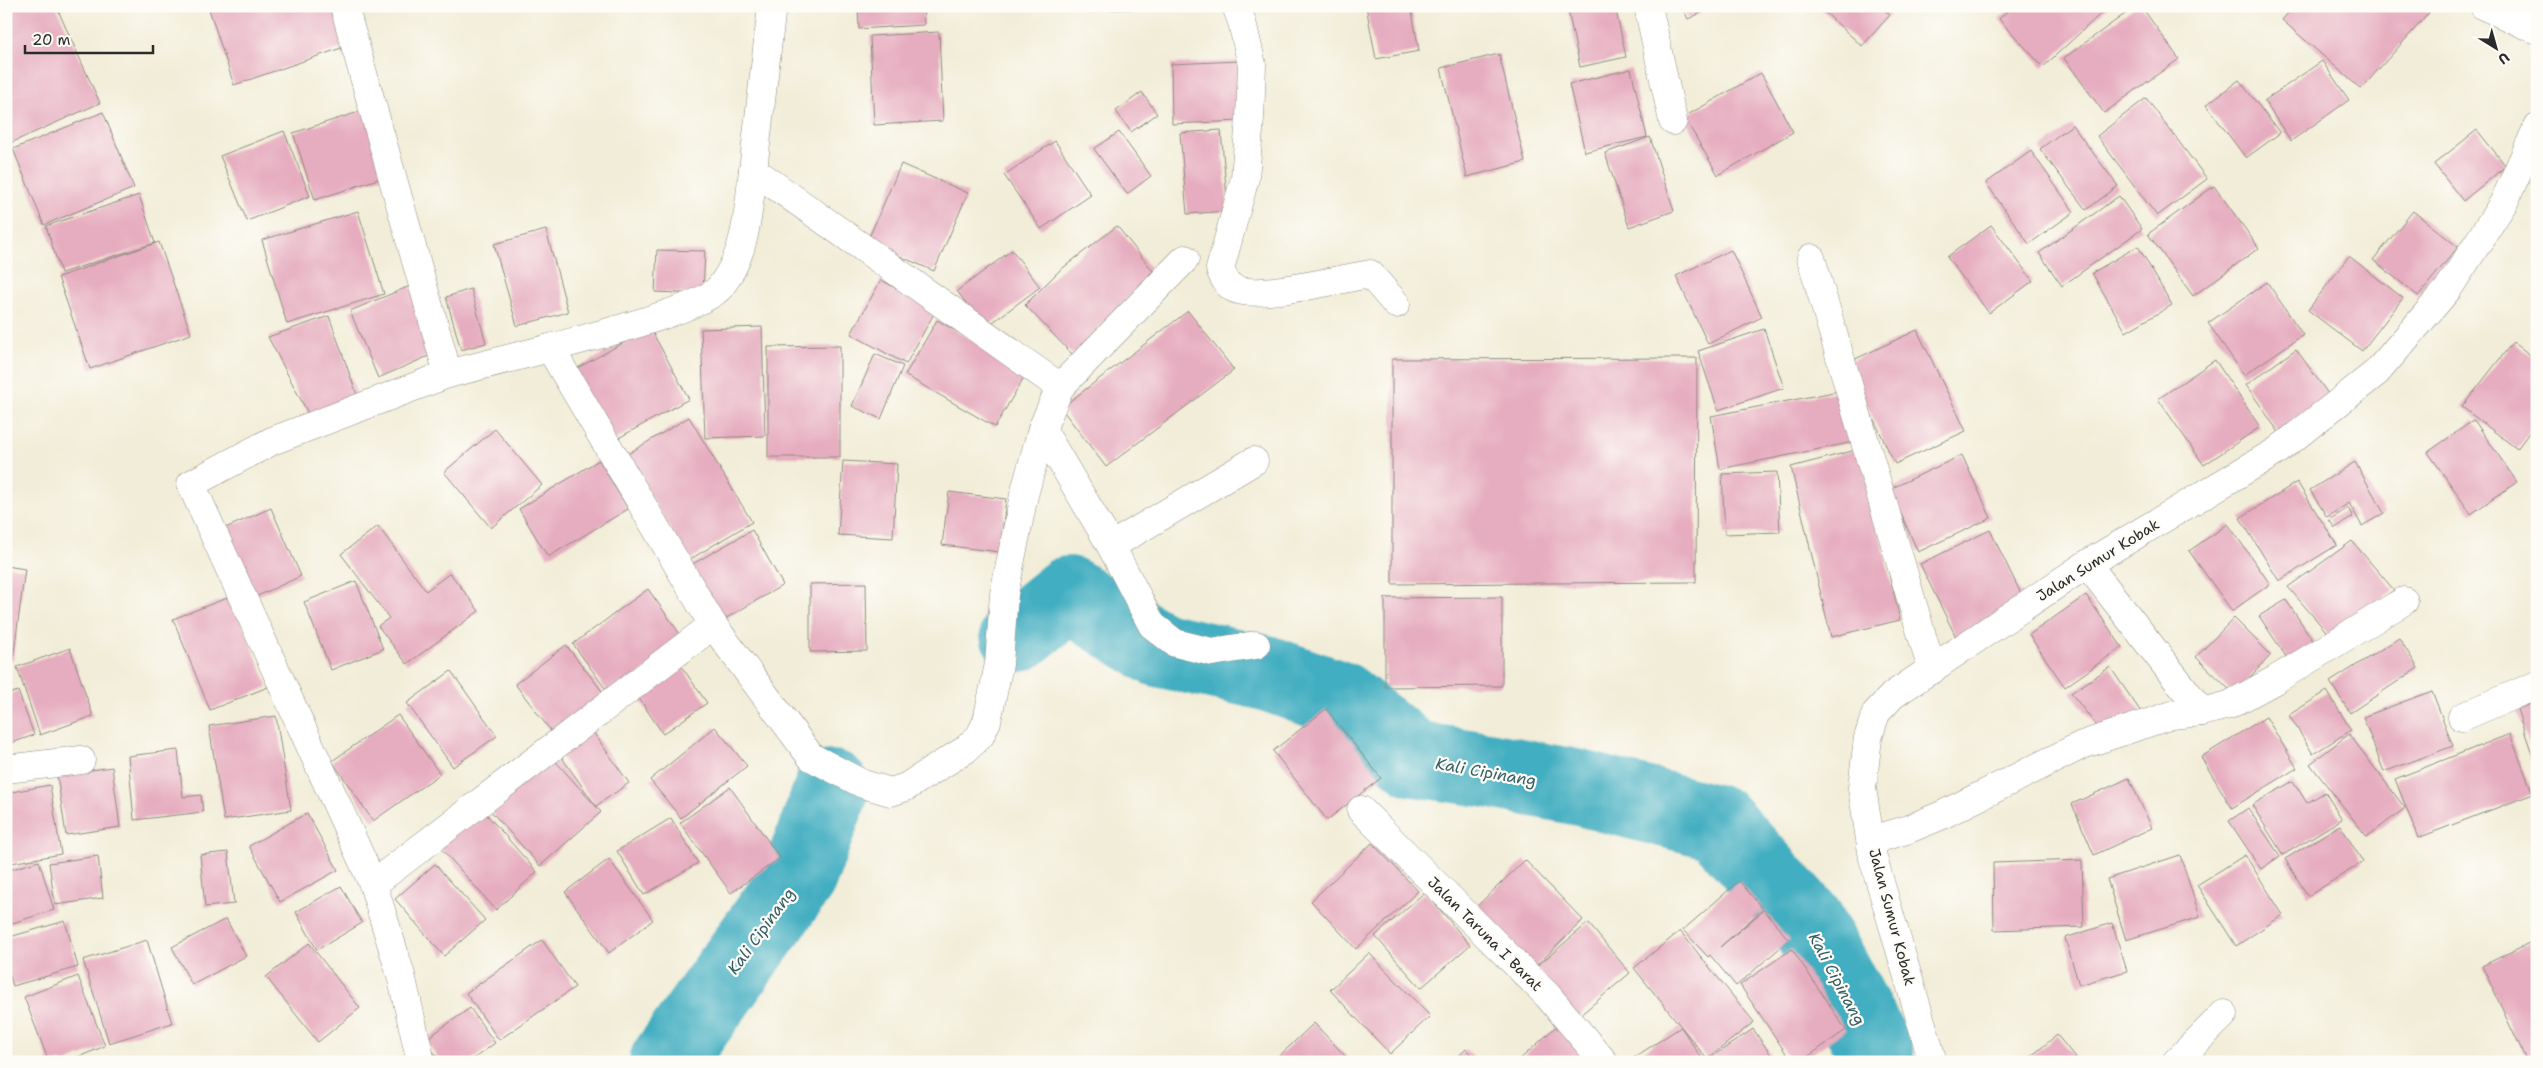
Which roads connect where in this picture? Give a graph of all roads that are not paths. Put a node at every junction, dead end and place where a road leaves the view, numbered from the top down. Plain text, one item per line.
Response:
1 (344, 6) edge
2 (772, 6) edge
3 (1236, 6) edge
4 (1648, 6) edge
5 (2484, 6) edge
6 (2537, 30) edge
7 (1673, 121) dead end
8 (2537, 128) edge
9 (754, 165) junction
10 (1811, 258) dead end
11 (1186, 259) dead end
12 (1396, 304) dead end
13 (550, 348) junction
14 (448, 374) junction
15 (1060, 387) junction
16 (1042, 429) junction
17 (1254, 461) dead end
18 (1111, 546) junction
19 (2087, 564) junction
20 (2404, 600) dead end
21 (713, 625) junction
22 (1256, 645) dead end
23 (1932, 670) junction
24 (2537, 685) edge
25 (2202, 712) junction
26 (2462, 717) dead end
27 (81, 760) dead end
28 (6, 768) edge
29 (1361, 810) dead end
30 (1872, 840) junction
31 (372, 884) junction
32 (2224, 1014) dead end
33 (421, 1062) edge
34 (1604, 1062) edge
35 (1933, 1062) edge
36 (2176, 1062) edge

1 - 14 street
2 - 9 street
3 - 12 street
4 - 7 street
5 - 6 street
8 - 19 street, Jalan Sumur Kobak
9 - 13 street
9 - 15 street
10 - 23 street
11 - 15 street
13 - 14 street
13 - 21 street
14 - 31 street
15 - 16 street
16 - 18 street
16 - 21 street
17 - 18 street
18 - 22 street
19 - 23 street, Jalan Sumur Kobak
19 - 25 street
20 - 25 street
21 - 31 street
23 - 30 street, Jalan Sumur Kobak
24 - 26 street
25 - 30 street
27 - 28 street
29 - 34 street, Jalan Taruna I Barat
30 - 35 street, Jalan Sumur Kobak
31 - 33 street
32 - 36 street

